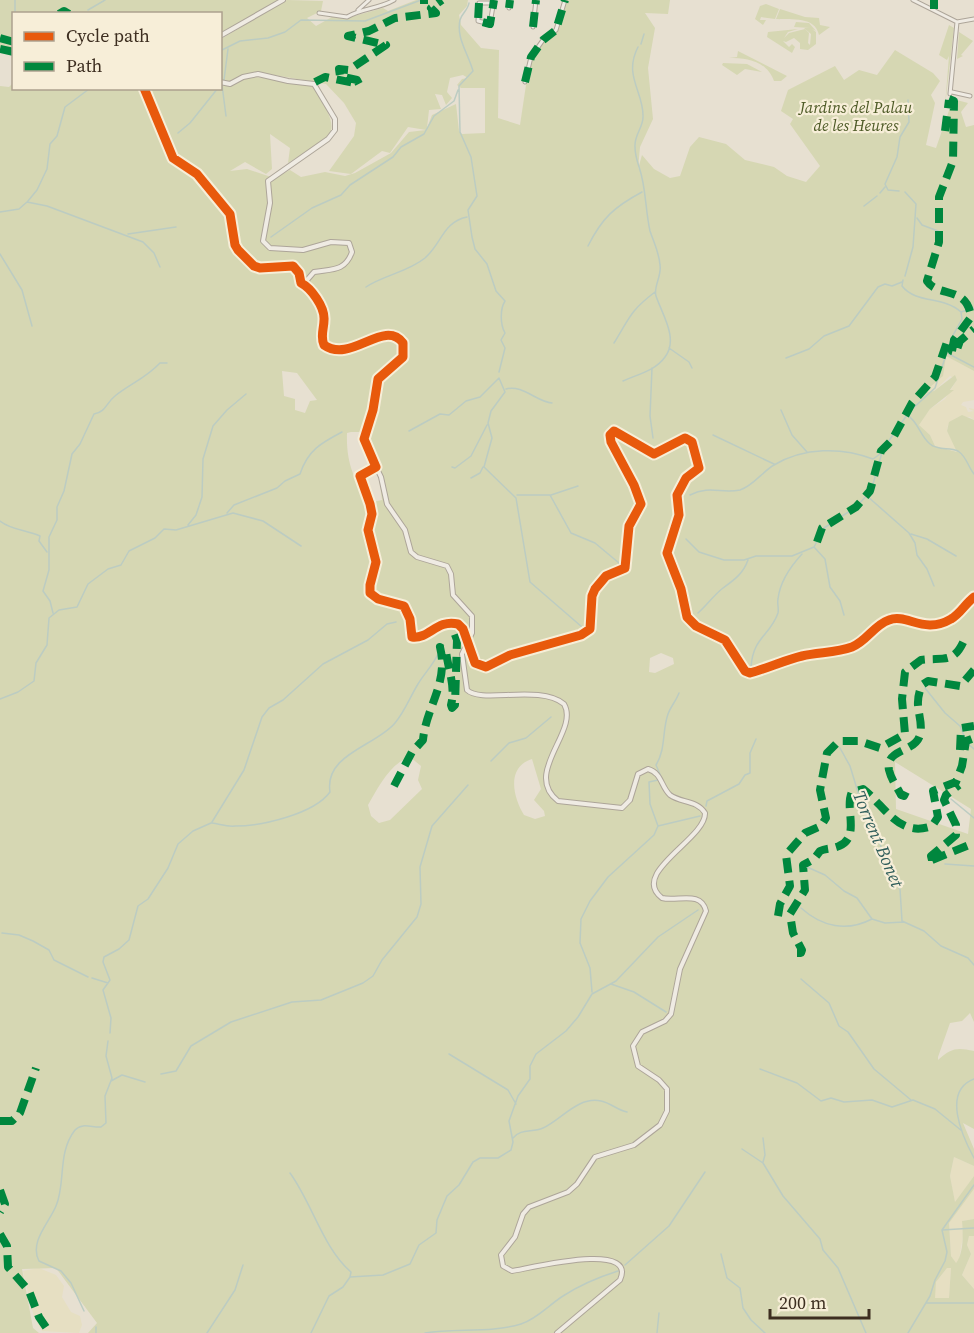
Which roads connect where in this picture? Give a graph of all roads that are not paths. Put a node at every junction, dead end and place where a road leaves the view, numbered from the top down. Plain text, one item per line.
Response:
1 (283, 0) edge
2 (369, 0) edge
3 (394, 0) edge
4 (510, 0) edge
5 (536, 0) edge
6 (565, 0) edge
7 (913, 0) edge
8 (934, 0) edge
9 (477, 1) edge
10 (494, 2) edge
11 (509, 8) dead end
12 (934, 9) junction
13 (358, 10) junction
14 (319, 13) dead end
15 (974, 19) edge
16 (957, 22) junction
17 (532, 27) dead end
18 (222, 35) edge
19 (222, 82) edge
20 (525, 82) dead end
21 (970, 96) dead end
22 (557, 1333) edge

1 - 18 street
2 - 13 street
3 - 13 street
4 - 11 street
5 - 17 street
6 - 20 street
7 - 12 street
8 - 12 street
9 - 10 street
9 - 10 street
12 - 16 street
13 - 14 street
15 - 16 street
16 - 21 street
19 - 22 street

